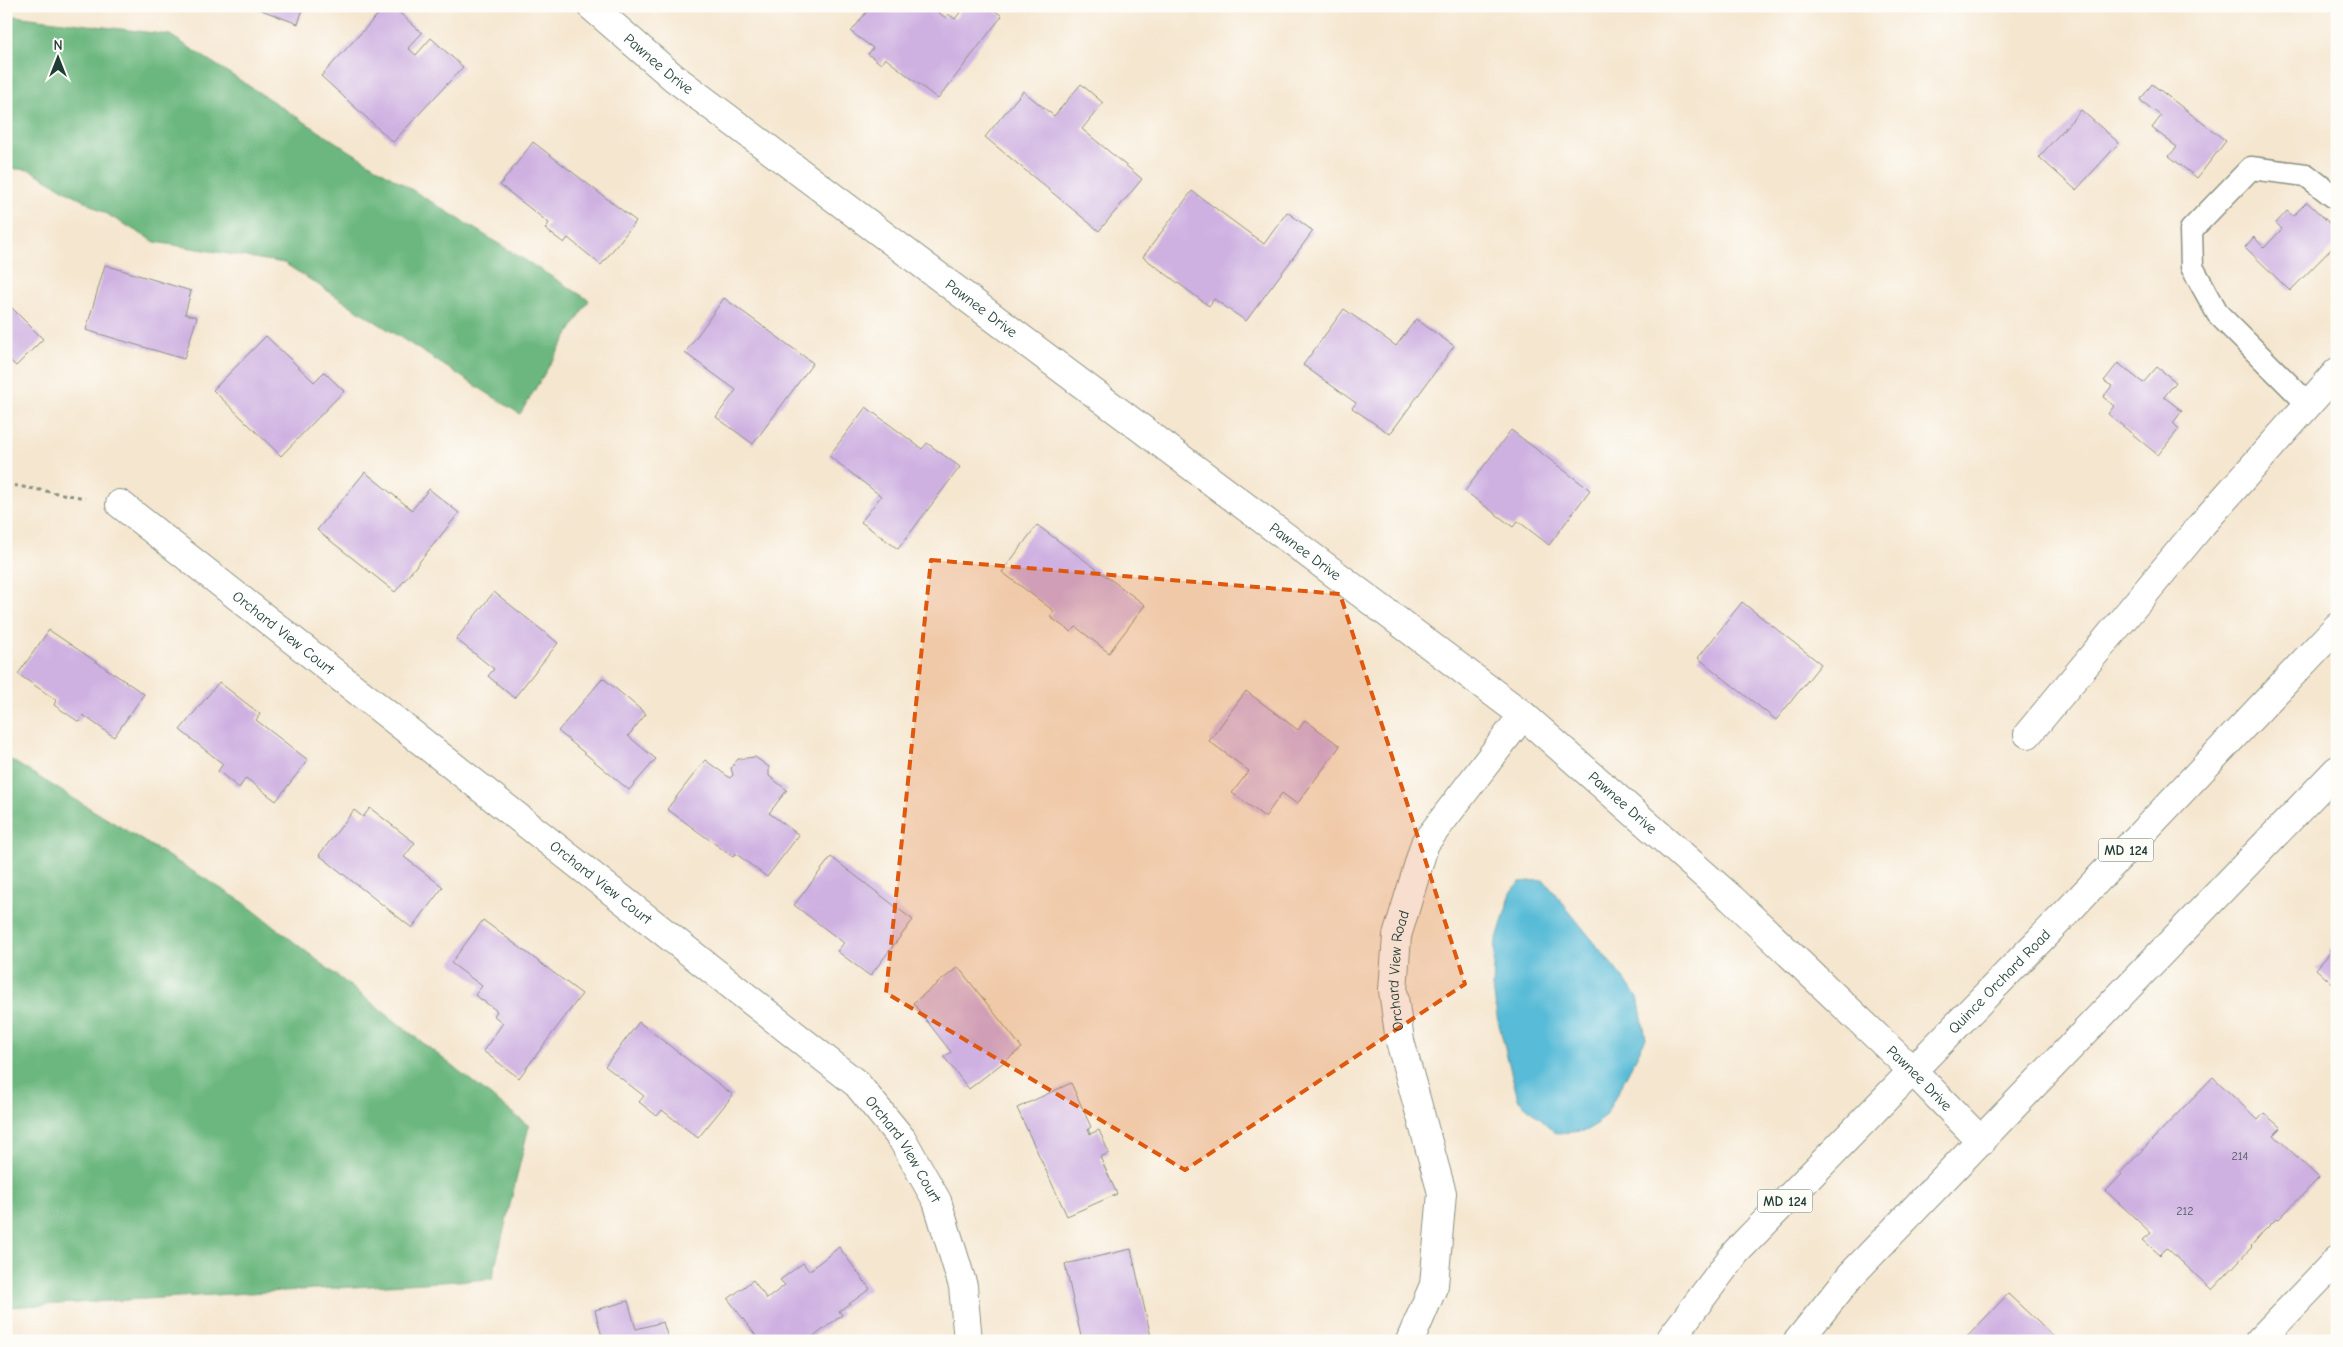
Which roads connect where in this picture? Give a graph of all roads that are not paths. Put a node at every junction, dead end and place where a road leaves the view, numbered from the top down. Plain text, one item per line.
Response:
1 (592, 6) edge
2 (2337, 199) edge
3 (2337, 372) edge
4 (2308, 404) junction
5 (120, 504) road end
6 (2337, 627) edge
7 (1523, 715) junction
8 (2028, 734) dead end
9 (2337, 770) edge
10 (1913, 1071) junction
11 (1981, 1141) junction
12 (2337, 1260) edge
13 (968, 1341) edge
14 (1410, 1341) edge
15 (1669, 1341) edge
16 (1798, 1341) edge
17 (2259, 1341) edge

1 - 7 street, Pawnee Drive
2 - 4 lane
3 - 4 street
4 - 8 street
5 - 13 street, Orchard View Court
6 - 10 street, Quince Orchard Road / MD 124
7 - 10 street, Pawnee Drive
7 - 14 street, Orchard View Road
9 - 11 street
10 - 11 street, Pawnee Drive
10 - 15 street, Quince Orchard Road / MD 124
11 - 16 street
12 - 17 street

